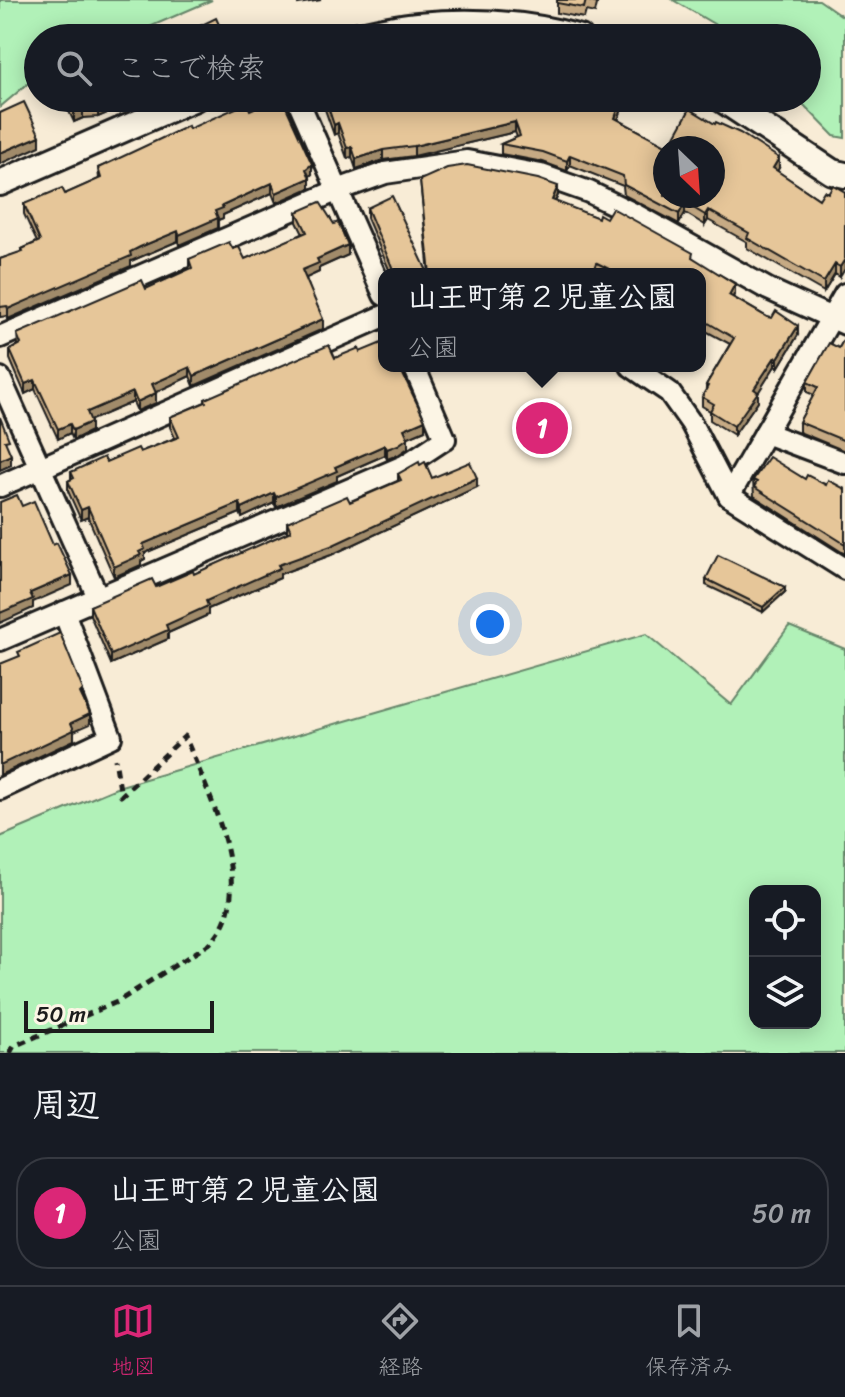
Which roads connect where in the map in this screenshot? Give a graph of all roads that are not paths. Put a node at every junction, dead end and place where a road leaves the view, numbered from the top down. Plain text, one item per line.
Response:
1 (452, 24) edge
2 (499, 24) edge
3 (163, 112) edge
4 (303, 112) edge
5 (741, 112) edge
6 (845, 175) edge
7 (0, 183) edge
8 (338, 190) junction
9 (378, 281) edge
10 (845, 294) edge
11 (378, 319) edge
12 (838, 320) edge
13 (0, 337) edge
14 (417, 372) edge
15 (640, 372) edge
16 (0, 378) edge
17 (765, 433) junction
18 (845, 463) edge
19 (40, 468) junction
20 (0, 486) edge
21 (729, 496) junction
22 (845, 569) edge
23 (98, 597) junction
24 (64, 612) junction
25 (0, 640) edge
26 (0, 789) edge

1 - 2 street
3 - 7 street
4 - 8 street
5 - 6 street
8 - 9 street
8 - 12 street
8 - 13 street
10 - 12 street
11 - 19 street
12 - 17 street
14 - 23 street
15 - 21 street
16 - 19 street
17 - 18 street
17 - 21 street
19 - 20 street
19 - 23 street
21 - 22 street
23 - 24 street
24 - 25 street
24 - 26 street

